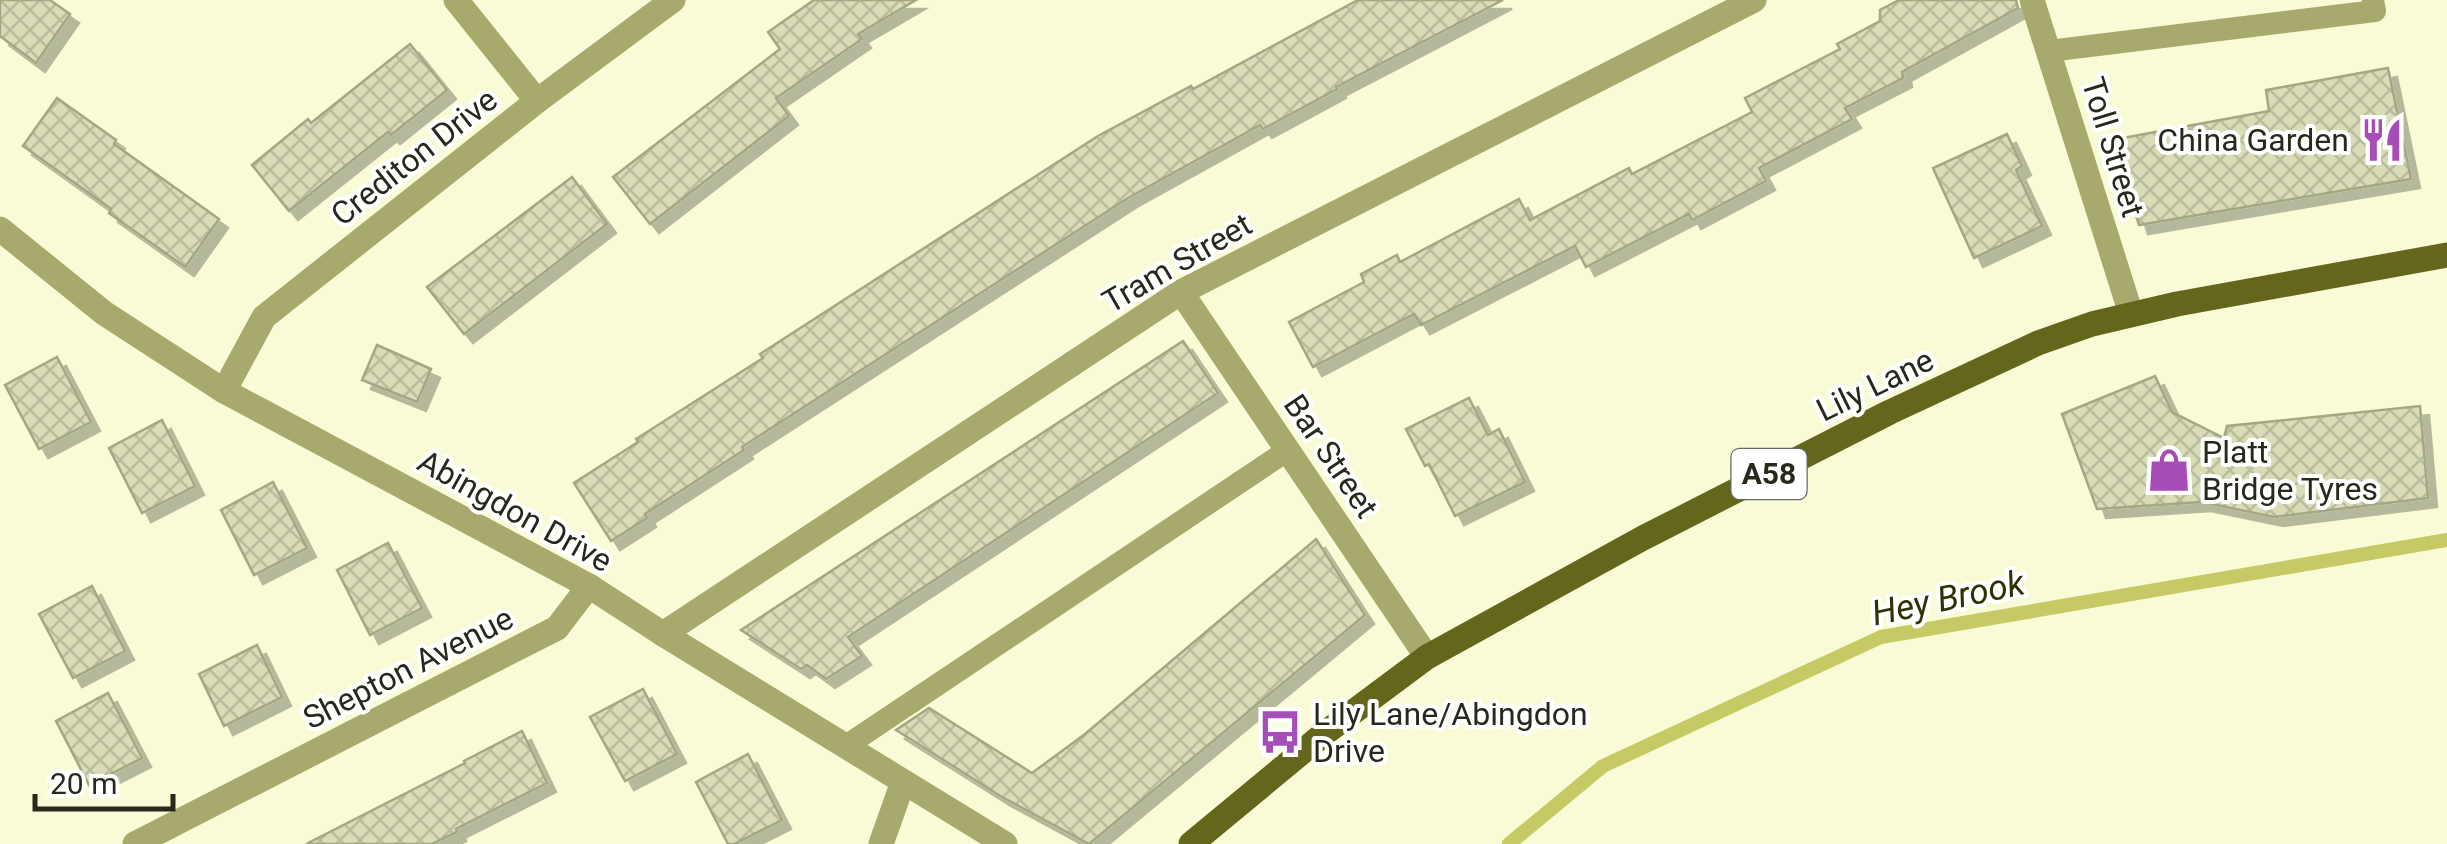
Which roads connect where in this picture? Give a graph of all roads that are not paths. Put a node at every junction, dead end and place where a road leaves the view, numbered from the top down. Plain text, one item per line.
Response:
1 (456, 0) edge
2 (673, 0) edge
3 (1754, 0) edge
4 (2032, 0) edge
5 (2374, 0) edge
6 (2049, 51) junction
7 (537, 101) junction
8 (0, 229) edge
9 (2447, 255) edge
10 (1181, 292) junction
11 (2131, 314) junction
12 (224, 392) junction
13 (1288, 450) junction
14 (590, 586) junction
15 (663, 634) junction
16 (1427, 656) junction
17 (846, 746) junction
18 (904, 782) junction
19 (135, 844) edge
20 (881, 844) edge
21 (1005, 844) edge
22 (1191, 844) edge

1 - 7 street
2 - 7 street, Crediton Drive
3 - 10 street, Tram Street
4 - 6 street, Toll Street
5 - 6 lane
6 - 11 street, Toll Street
7 - 12 street, Crediton Drive
8 - 12 street, Abingdon Drive
9 - 11 main road, Lily Lane / A58
10 - 13 street, Bar Street
10 - 15 street, Tram Street
11 - 16 main road, Lily Lane / A58
12 - 14 street, Abingdon Drive
13 - 16 street, Bar Street
13 - 17 lane
14 - 15 street, Abingdon Drive
14 - 19 street, Shepton Avenue
15 - 17 street, Abingdon Drive
16 - 22 main road, Lily Lane / A58
17 - 18 street, Abingdon Drive
18 - 20 street
18 - 21 street, Abingdon Drive

